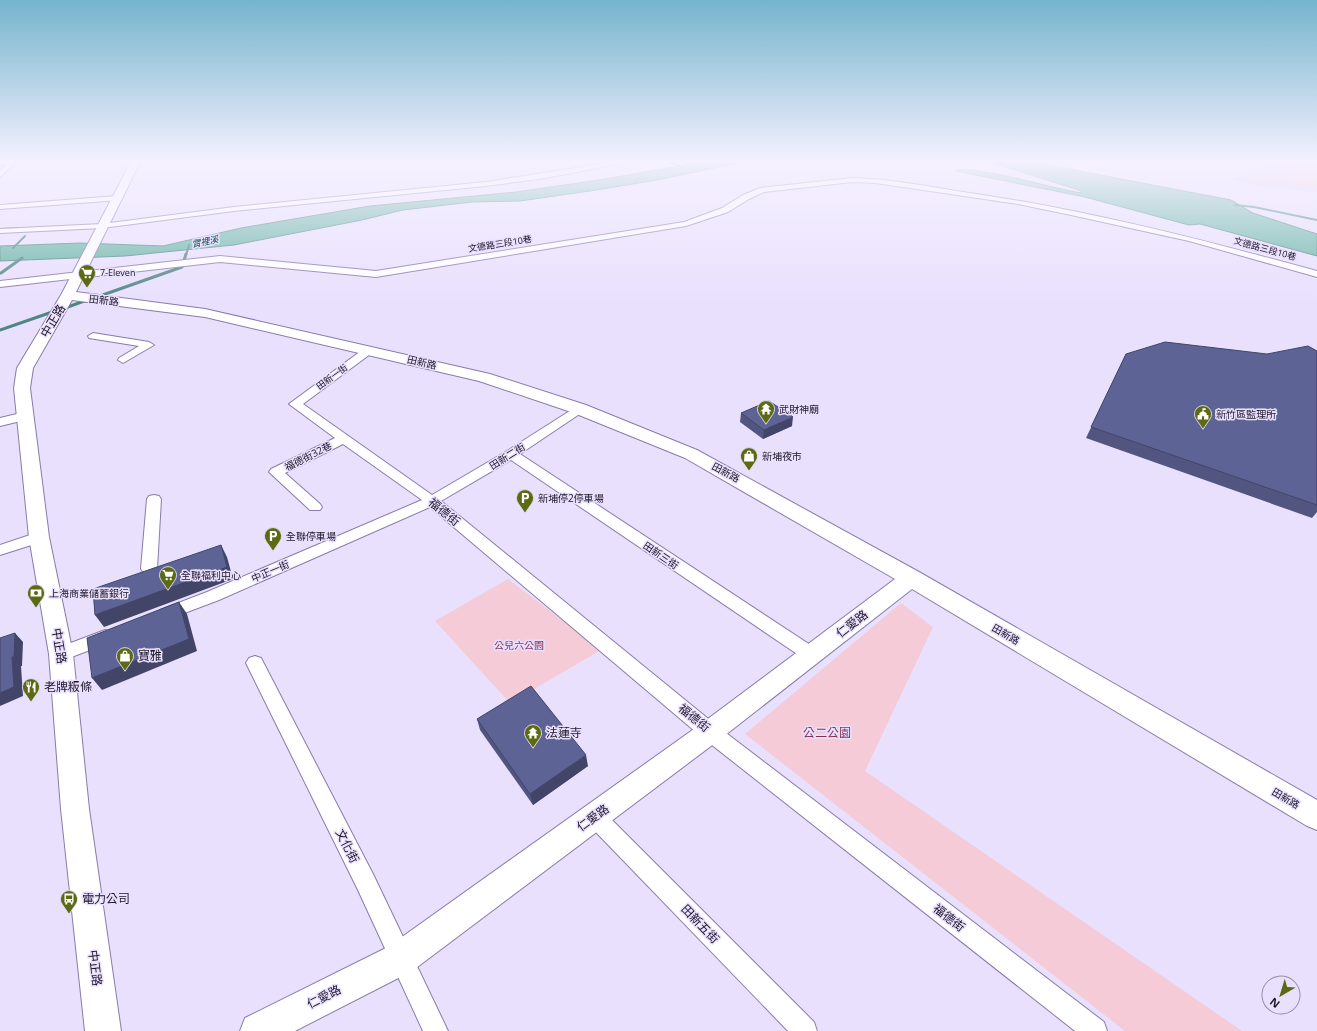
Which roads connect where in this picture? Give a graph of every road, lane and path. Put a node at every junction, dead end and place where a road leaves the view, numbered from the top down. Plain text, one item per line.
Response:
1 (112, 208) edge
2 (243, 208) edge
3 (728, 208) edge
4 (1047, 208) edge
5 (102, 226) junction
6 (0, 231) edge
7 (1317, 274) edge
8 (0, 284) edge
9 (72, 286) junction
10 (93, 336) dead end
11 (368, 350) junction
12 (123, 360) dead end
13 (295, 404) joint
14 (580, 409) junction
15 (25, 416) junction
16 (0, 422) edge
17 (344, 438) junction
18 (511, 454) junction
19 (154, 499) dead end
20 (432, 501) junction
21 (315, 507) dead end
22 (39, 537) junction
23 (0, 550) edge
24 (149, 569) edge
25 (911, 578) junction
26 (155, 618) edge
27 (119, 632) edge
28 (61, 654) junction
29 (812, 655) junction
30 (255, 663) dead end
31 (710, 732) junction
32 (1317, 816) edge
33 (595, 817) junction
34 (400, 959) junction
35 (103, 1031) edge
36 (258, 1031) edge
37 (436, 1031) edge
38 (805, 1031) edge
39 (1095, 1031) edge

1 - 5 main road, 中正路
2 - 5 street
3 - 9 street, 文德路三段10巷
4 - 7 street, 文德路三段10巷
5 - 6 street
5 - 9 main road, 中正路
8 - 9 street, 文德路三段10巷
9 - 11 main road, 田新路
9 - 15 main road, 中正路
10 - 12 street
11 - 13 street, 田新一街
11 - 14 main road, 田新路
13 - 17 street, 福德街
14 - 18 street, 田新二街
14 - 25 main road, 田新路
15 - 16 street
15 - 22 main road, 中正路
17 - 20 street, 福德街
17 - 21 street, 福德街32巷
18 - 20 street, 田新二街
18 - 29 street, 田新三街
19 - 24 street
20 - 26 street, 中正一街
20 - 31 street, 福德街
22 - 23 street
22 - 28 main road, 中正路
25 - 29 main road, 仁愛路
25 - 32 main road, 田新路
27 - 28 street
28 - 35 main road, 中正路
29 - 31 main road, 仁愛路
30 - 34 street, 文化街
31 - 33 main road, 仁愛路
31 - 39 street, 福德街
33 - 34 main road, 仁愛路
33 - 38 street, 田新五街
34 - 36 main road, 仁愛路
34 - 37 street, 文化街

